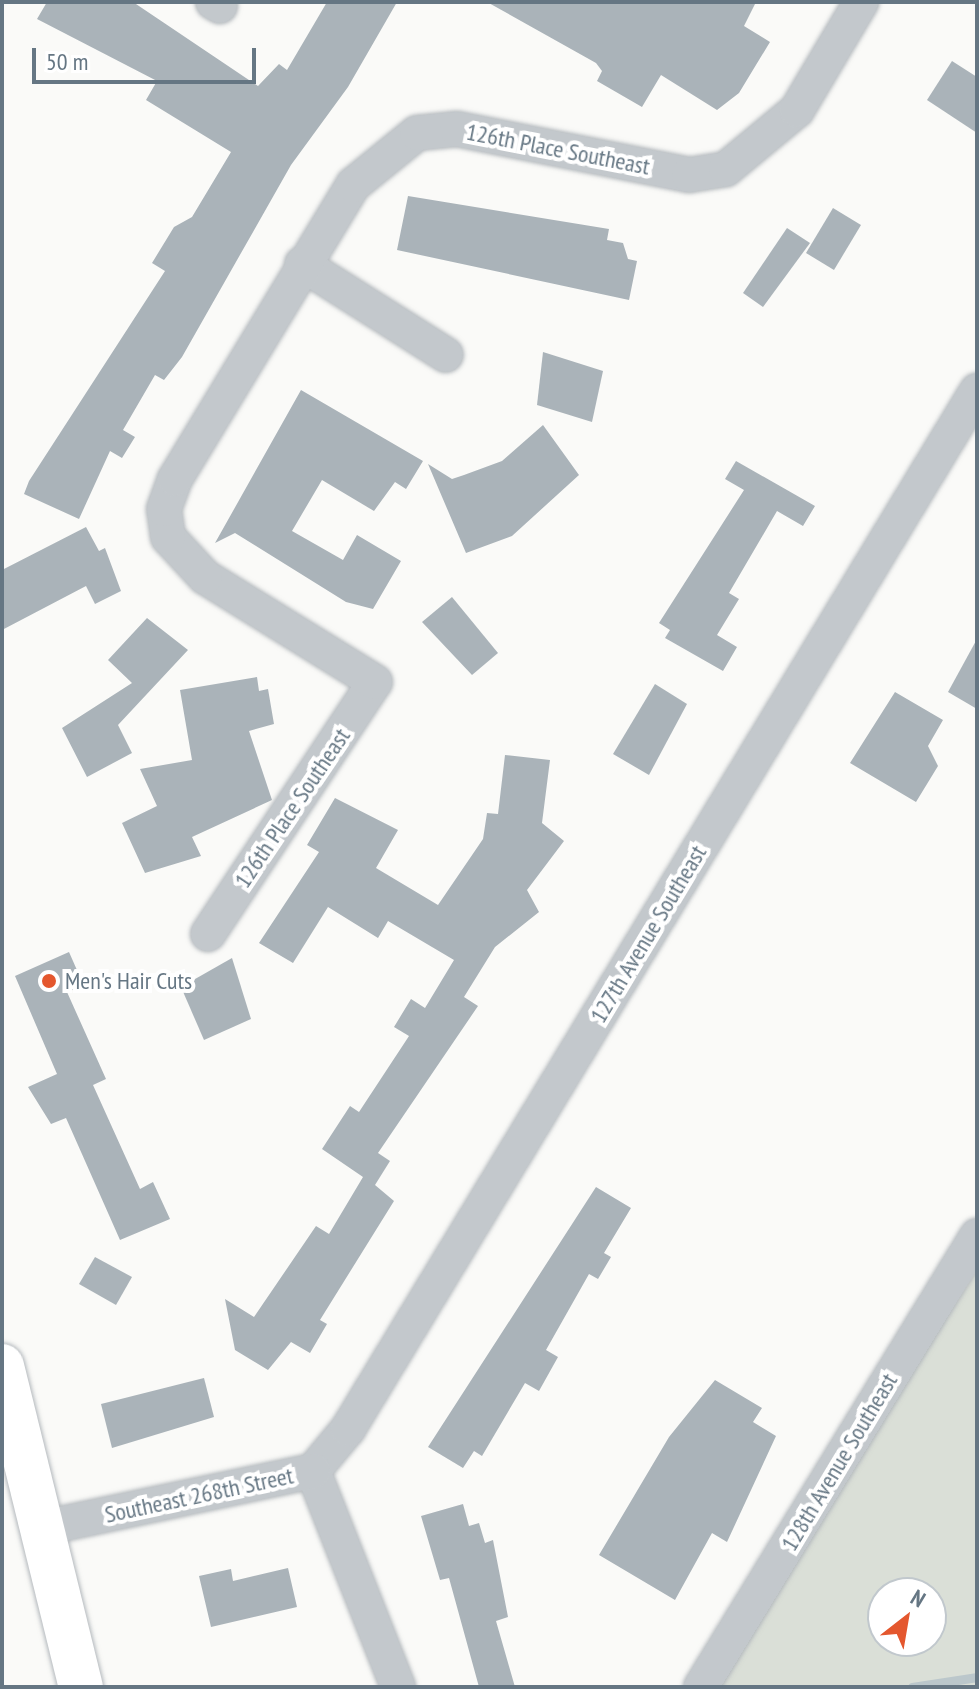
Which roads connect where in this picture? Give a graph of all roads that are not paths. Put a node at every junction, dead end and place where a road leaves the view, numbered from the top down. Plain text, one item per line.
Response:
1 (861, 2) edge
2 (302, 264) junction
3 (446, 355) dead end
4 (977, 391) edge
5 (208, 934) dead end
6 (977, 1236) edge
7 (2, 1366) edge
8 (313, 1471) junction
9 (47, 1527) junction
10 (81, 1687) edge
11 (398, 1687) edge
12 (701, 1687) edge

1 - 2 street, 126th Place Southeast
2 - 3 street
2 - 5 street, 126th Place Southeast
4 - 8 street, 127th Avenue Southeast
6 - 12 street, 128th Avenue Southeast
7 - 9 main road
8 - 9 street, Southeast 268th Street
8 - 11 street, Southeast 268th Street
9 - 10 main road

